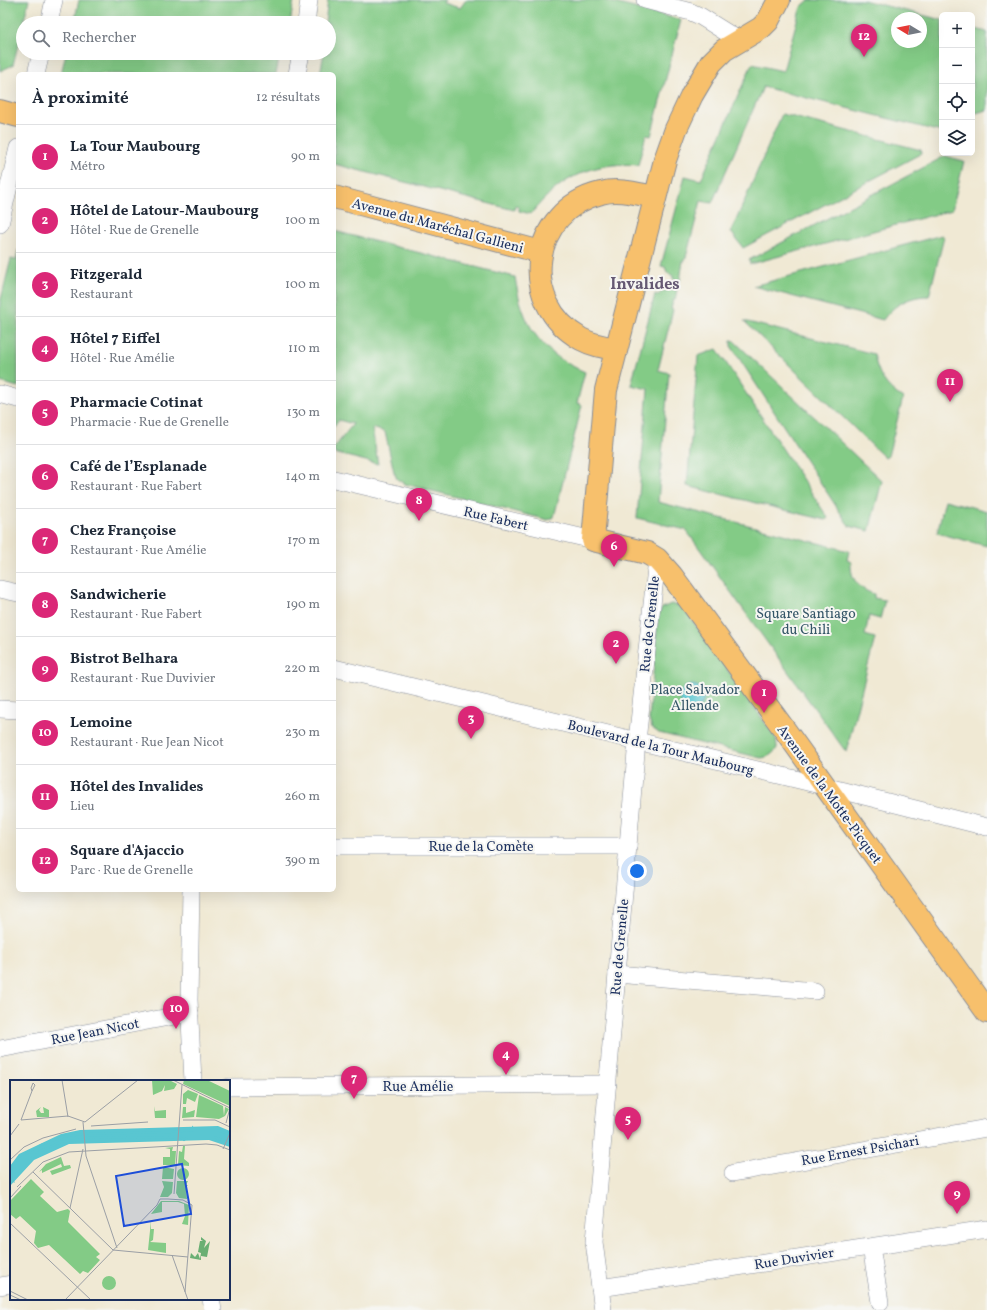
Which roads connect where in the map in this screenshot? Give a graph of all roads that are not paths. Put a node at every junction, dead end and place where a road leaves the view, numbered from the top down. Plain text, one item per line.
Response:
1 (54, 0) edge
2 (309, 0) edge
3 (645, 0) edge
4 (779, 0) edge
5 (51, 16) edge
6 (307, 16) edge
7 (740, 41) junction
8 (39, 60) edge
9 (299, 60) edge
10 (36, 72) edge
11 (297, 72) edge
12 (0, 111) edge
13 (16, 115) edge
14 (16, 156) edge
15 (655, 197) junction
16 (336, 198) edge
17 (0, 224) edge
18 (541, 252) junction
19 (616, 349) junction
20 (0, 394) edge
21 (16, 398) edge
22 (336, 479) edge
23 (593, 540) junction
24 (657, 560) junction
25 (0, 589) edge
26 (16, 593) edge
27 (336, 668) edge
28 (0, 709) edge
29 (16, 710) edge
30 (637, 741) junction
31 (824, 786) junction
32 (987, 827) edge
33 (336, 846) edge
34 (628, 846) junction
35 (191, 892) edge
36 (617, 974) junction
37 (815, 991) dead end
38 (987, 1012) edge
39 (190, 1013) junction
40 (0, 1049) edge
41 (194, 1080) edge
42 (608, 1084) junction
43 (230, 1087) edge
44 (987, 1128) edge
45 (733, 1173) dead end
46 (987, 1229) edge
47 (871, 1247) junction
48 (10, 1284) edge
49 (0, 1286) edge
50 (600, 1288) junction
51 (212, 1300) edge
52 (880, 1302) dead end
53 (213, 1310) edge
54 (603, 1310) edge

1 - 5 street
2 - 6 street
3 - 7 street
4 - 7 main road
7 - 15 main road
8 - 10 street
9 - 11 street
12 - 13 main road
14 - 17 street
15 - 18 main road
15 - 19 main road
16 - 18 main road, Avenue du Maréchal Gallieni
18 - 19 main road
19 - 23 main road
20 - 21 street
22 - 23 street, Rue Fabert
23 - 24 main road, Rue Fabert
24 - 30 street, Rue de Grenelle
24 - 31 main road, Avenue de la Motte-Picquet
25 - 26 street
27 - 30 street, Boulevard de la Tour Maubourg
28 - 29 street
30 - 31 street, Boulevard de la Tour Maubourg
30 - 34 street, Rue de Grenelle
31 - 32 street, Boulevard de la Tour Maubourg
31 - 38 main road, Avenue de la Motte-Picquet
33 - 34 street, Rue de la Comète
34 - 36 street, Rue de Grenelle
35 - 39 street
36 - 37 street
36 - 42 street, Rue de Grenelle
39 - 40 street, Rue Jean Nicot
39 - 41 street
42 - 43 street, Rue Amélie
42 - 50 street, Rue de Grenelle
44 - 45 street, Rue Ernest Psichari
46 - 47 street, Rue Duvivier
47 - 50 street, Rue Duvivier
47 - 52 street
48 - 49 street
50 - 54 street, Rue de Grenelle
51 - 53 street

